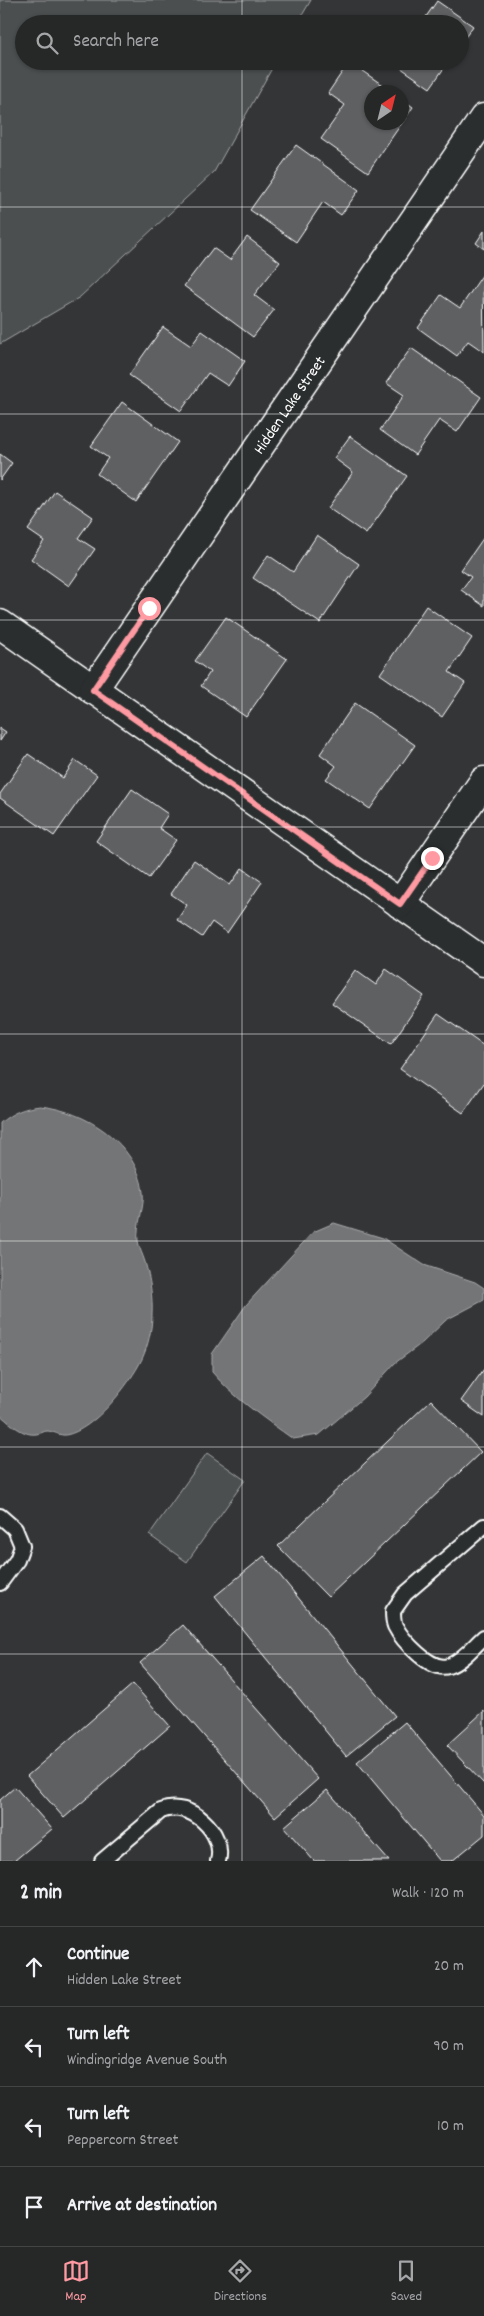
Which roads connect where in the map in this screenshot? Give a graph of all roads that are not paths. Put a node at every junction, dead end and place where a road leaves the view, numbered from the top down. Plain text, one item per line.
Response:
1 (484, 118) edge
2 (0, 624) edge
3 (93, 690) junction
4 (484, 781) edge
5 (400, 904) junction
6 (484, 962) edge
7 (0, 1516) edge
8 (484, 1526) edge
9 (0, 1584) edge
10 (484, 1637) edge
11 (102, 1861) edge
12 (218, 1861) edge

1 - 3 street, Hidden Lake Street
2 - 3 street
3 - 5 street
4 - 5 street
5 - 6 street
7 - 9 lane
8 - 10 lane
11 - 12 lane

